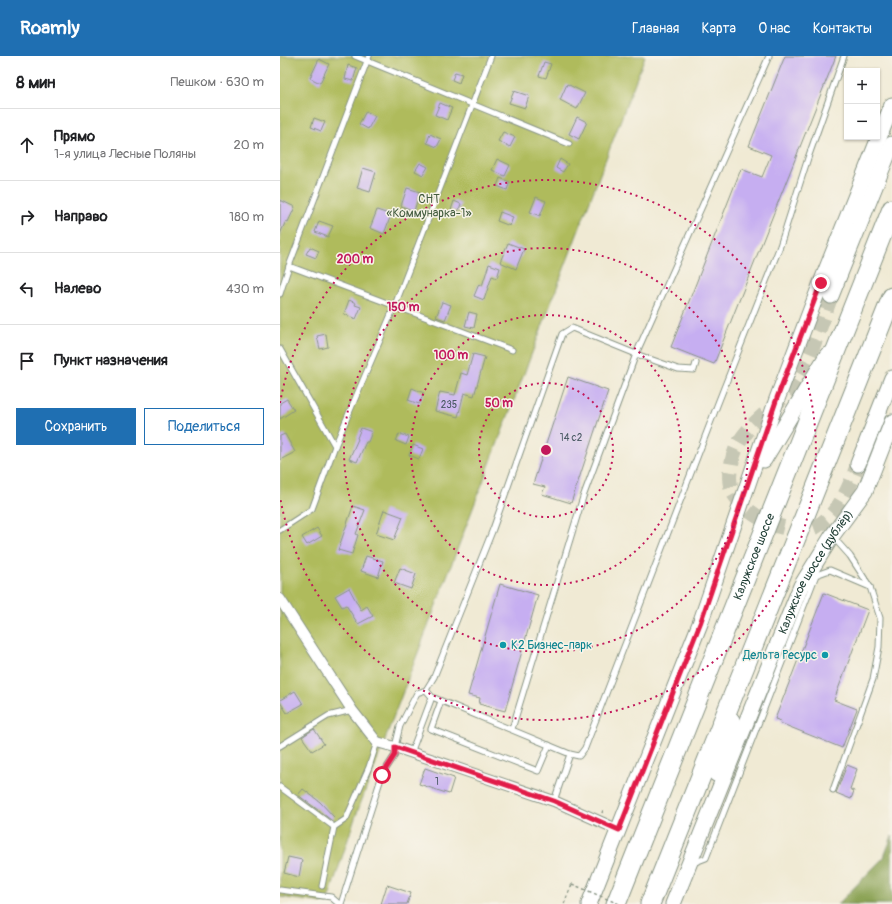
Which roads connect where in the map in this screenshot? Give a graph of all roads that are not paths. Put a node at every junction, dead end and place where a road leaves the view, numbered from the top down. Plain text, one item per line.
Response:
1 (355, 56) edge
2 (491, 56) edge
3 (769, 56) edge
4 (844, 56) edge
5 (368, 58) edge
6 (472, 104) junction
7 (892, 105) edge
8 (569, 144) dead end
9 (892, 144) edge
10 (892, 209) edge
11 (289, 266) junction
12 (280, 294) edge
13 (831, 296) tunnel mouth
14 (892, 297) edge
15 (395, 305) junction
16 (852, 312) junction
17 (280, 349) edge
18 (512, 350) dead end
19 (636, 354) junction
20 (696, 363) dead end
21 (892, 378) edge
22 (892, 422) edge
23 (335, 446) junction
24 (858, 464) tunnel mouth
25 (746, 492) junction
26 (280, 530) edge
27 (832, 536) junction
28 (870, 587) junction
29 (280, 599) edge
30 (751, 651) junction
31 (426, 690) junction
32 (432, 697) junction
33 (441, 701) junction
34 (352, 710) junction
35 (512, 729) junction
36 (377, 742) junction
37 (549, 745) junction
38 (280, 746) edge
39 (395, 747) junction
40 (411, 753) junction
41 (570, 754) junction
42 (280, 787) edge
43 (833, 790) dead end
44 (554, 801) junction
45 (334, 828) junction
46 (619, 830) junction
47 (694, 850) junction
48 (688, 865) junction
49 (322, 886) dead end
50 (280, 890) edge
51 (340, 904) edge
52 (589, 904) edge
53 (618, 904) edge
54 (650, 904) edge
55 (673, 904) edge

1 - 5 lane
2 - 6 lane
3 - 19 lane
4 - 41 lane
5 - 6 lane
5 - 11 lane
6 - 8 lane
6 - 15 lane
7 - 25 main road
9 - 13 main road
10 - 16 highway, Калужское шоссе
11 - 12 lane
11 - 15 lane
14 - 30 highway
15 - 18 lane
15 - 23 lane
16 - 25 main road
16 - 53 highway, Калужское шоссе
17 - 23 lane
19 - 20 lane
19 - 31 lane
19 - 35 lane
21 - 24 main road
22 - 27 main road, Калужское шоссе (дублёр)
23 - 26 lane
25 - 46 main road
27 - 28 lane
27 - 47 main road, Калужское шоссе (дублёр)
28 - 43 lane
28 - 48 lane
29 - 34 street
30 - 47 main road
30 - 54 highway
31 - 32 lane
31 - 39 lane
32 - 33 lane
32 - 40 lane
33 - 35 lane
33 - 37 lane
34 - 36 street
34 - 38 lane
35 - 37 lane
36 - 39 street
36 - 45 lane
37 - 41 lane
39 - 40 street
39 - 51 lane
40 - 44 street
41 - 44 lane
42 - 45 lane
44 - 46 street
45 - 49 lane
46 - 52 main road
47 - 48 main road, Калужское шоссе (дублёр)
48 - 55 main road, Калужское шоссе (дублёр)
50 - 51 lane

